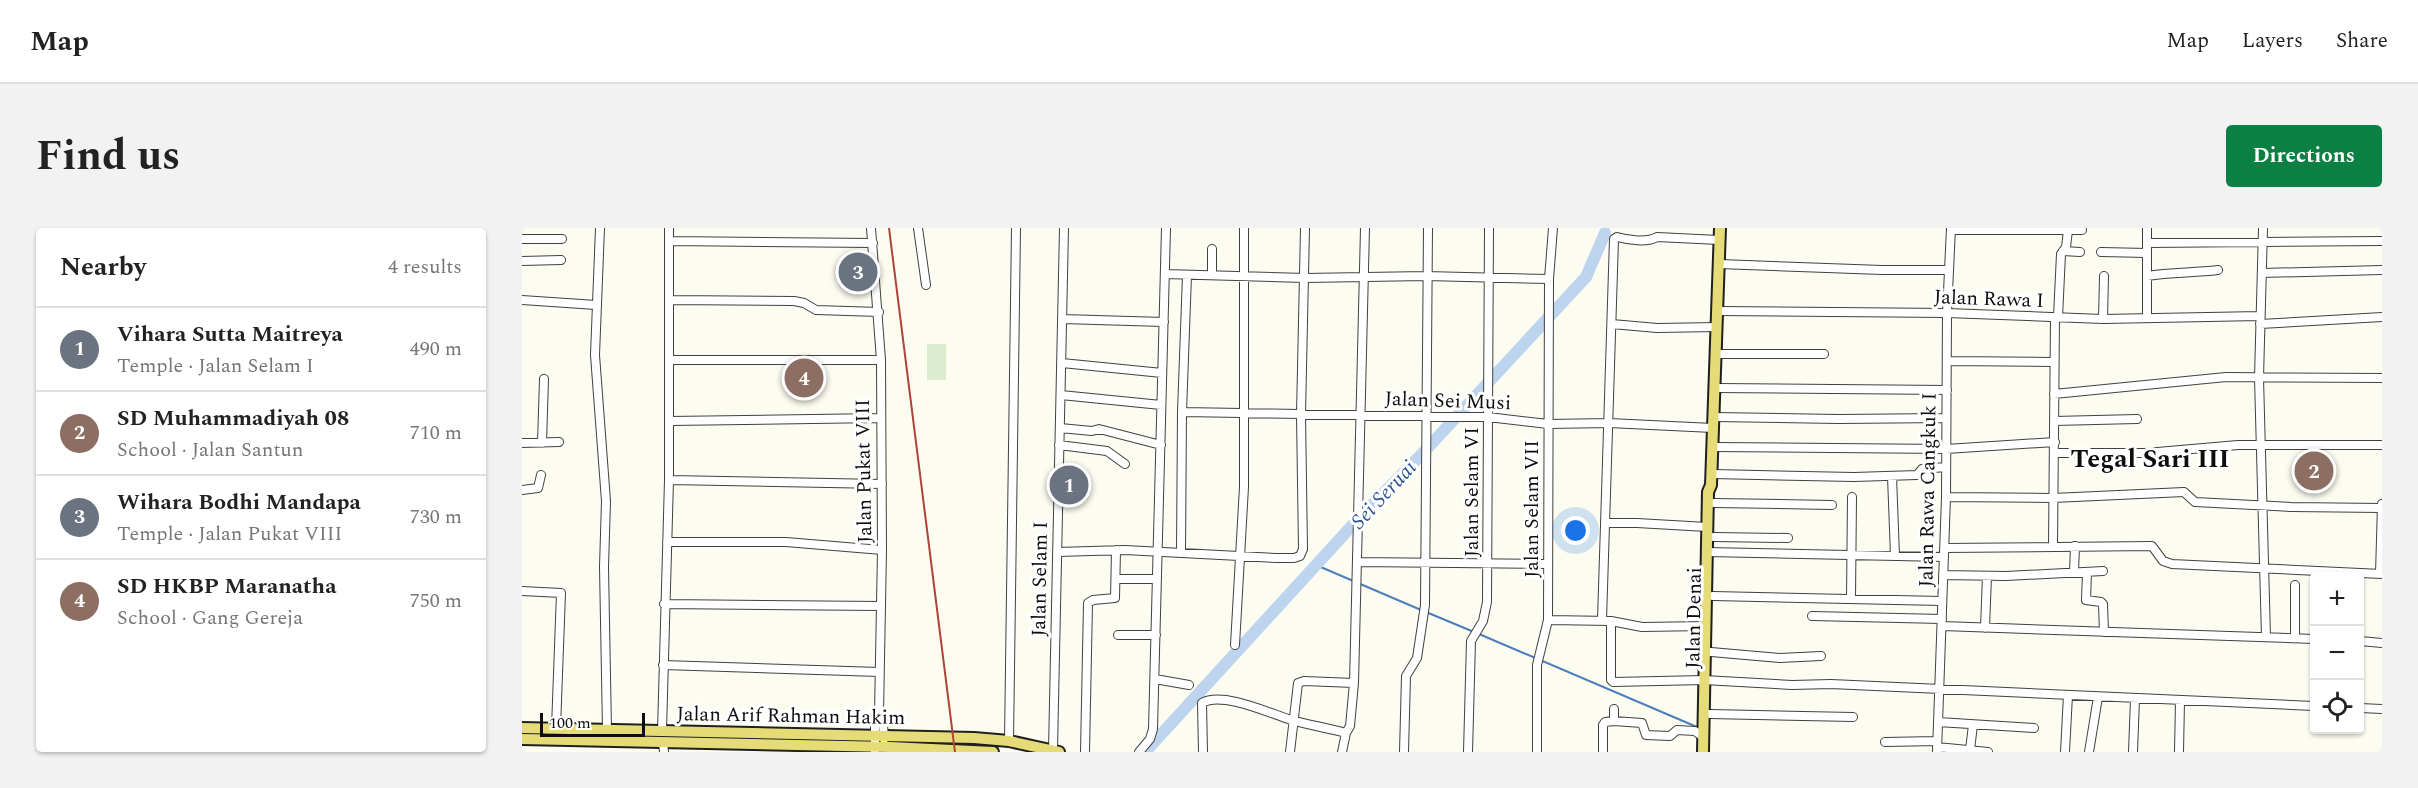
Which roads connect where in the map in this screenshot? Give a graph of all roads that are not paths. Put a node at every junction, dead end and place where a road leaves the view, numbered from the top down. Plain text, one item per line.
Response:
1 (600, 228) edge
2 (669, 228) edge
3 (871, 228) edge
4 (918, 228) edge
5 (1016, 228) edge
6 (1064, 228) edge
7 (1166, 228) edge
8 (1244, 228) edge
9 (1305, 228) edge
10 (1365, 228) edge
11 (1428, 228) edge
12 (1488, 228) edge
13 (1553, 228) edge
14 (1720, 228) edge
15 (2147, 228) edge
16 (2263, 228) edge
17 (1951, 229) edge
18 (2047, 229) edge
19 (2068, 230) junction
20 (2082, 230) dead end
21 (522, 239) edge
22 (562, 239) dead end
23 (1719, 240) junction
24 (2263, 240) junction
25 (2382, 241) edge
26 (669, 242) junction
27 (873, 243) junction
28 (2147, 243) junction
29 (1212, 249) dead end
30 (2063, 251) junction
31 (2080, 252) dead end
32 (2101, 252) dead end
33 (2147, 253) junction
34 (561, 260) dead end
35 (522, 261) edge
36 (1719, 264) junction
37 (1949, 270) junction
38 (2218, 270) dead end
39 (2382, 270) edge
40 (2262, 273) junction
41 (1165, 274) junction
42 (1186, 275) junction
43 (1212, 275) junction
44 (1243, 276) junction
45 (1426, 276) junction
46 (2104, 276) dead end
47 (2147, 276) junction
48 (1364, 277) junction
49 (1305, 278) junction
50 (1487, 278) junction
51 (1549, 279) junction
52 (926, 285) dead end
53 (522, 300) edge
54 (669, 300) junction
55 (596, 305) junction
56 (1717, 311) junction
57 (879, 312) junction
58 (1947, 313) junction
59 (2056, 317) junction
60 (2382, 317) edge
61 (2147, 318) junction
62 (1062, 319) junction
63 (2103, 319) junction
64 (2260, 320) junction
65 (1164, 322) junction
66 (1612, 324) junction
67 (1717, 327) junction
68 (1716, 354) junction
69 (1824, 354) dead end
70 (670, 360) junction
71 (880, 360) junction
72 (1947, 361) junction
73 (2053, 362) junction
74 (1062, 363) junction
75 (1162, 373) junction
76 (2259, 378) junction
77 (2382, 378) edge
78 (544, 379) dead end
79 (1715, 388) junction
80 (1947, 390) junction
81 (2054, 394) junction
82 (1061, 395) junction
83 (1161, 405) junction
84 (1182, 412) junction
85 (1244, 414) junction
86 (1301, 414) junction
87 (1361, 414) junction
88 (1425, 416) junction
89 (1488, 417) junction
90 (880, 418) junction
91 (1947, 418) junction
92 (2137, 418) dead end
93 (669, 421) junction
94 (2054, 421) junction
95 (1609, 423) junction
96 (1713, 423) junction
97 (1548, 424) junction
98 (1060, 428) junction
99 (559, 442) dead end
100 (2055, 442) junction
101 (522, 443) edge
102 (542, 443) junction
103 (1059, 445) junction
104 (2262, 445) junction
105 (1161, 446) junction
106 (2382, 446) edge
107 (1713, 447) junction
108 (1946, 449) junction
109 (2055, 453) junction
110 (1125, 464) dead end
111 (1946, 467) junction
112 (541, 475) dead end
113 (1892, 476) junction
114 (669, 480) junction
115 (1712, 480) junction
116 (882, 484) junction
117 (522, 490) edge
118 (1852, 497) dead end
119 (1946, 497) junction
120 (2053, 498) junction
121 (1714, 503) junction
122 (1832, 505) dead end
123 (2264, 506) junction
124 (2382, 506) edge
125 (1605, 524) junction
126 (1707, 526) junction
127 (2382, 534) edge
128 (1714, 537) junction
129 (1788, 538) dead end
130 (667, 542) junction
131 (2075, 546) junction
132 (2053, 547) junction
133 (882, 550) junction
134 (1116, 550) junction
135 (1057, 552) junction
136 (1156, 552) junction
137 (1710, 552) junction
138 (1944, 552) junction
139 (1181, 553) junction
140 (1852, 555) junction
141 (1240, 556) junction
142 (1895, 556) junction
143 (1359, 562) junction
144 (1425, 564) junction
145 (1488, 564) junction
146 (1548, 564) junction
147 (2266, 567) junction
148 (2103, 571) dead end
149 (2074, 572) junction
150 (2087, 572) junction
151 (2381, 574) edge
152 (1943, 575) junction
153 (1987, 576) junction
154 (1116, 579) junction
155 (1157, 579) junction
156 (2295, 585) dead end
157 (522, 591) edge
158 (1713, 596) junction
159 (1851, 599) junction
160 (1942, 601) junction
161 (664, 604) junction
162 (881, 606) junction
163 (1812, 616) dead end
164 (1548, 620) junction
165 (1602, 620) junction
166 (1611, 621) junction
167 (1942, 623) junction
168 (1706, 626) junction
169 (1985, 628) junction
170 (2104, 632) junction
171 (1119, 635) dead end
172 (1156, 635) junction
173 (2266, 637) junction
174 (2295, 638) junction
175 (2310, 639) edge
176 (2364, 641) edge
177 (2382, 643) edge
178 (1235, 645) dead end
179 (1712, 652) junction
180 (1821, 656) dead end
181 (663, 666) junction
182 (879, 672) junction
183 (1155, 679) junction
184 (1708, 681) junction
185 (1354, 683) junction
186 (1189, 685) dead end
187 (1940, 689) junction
188 (2068, 695) junction
189 (2098, 697) junction
190 (2135, 699) junction
191 (2180, 700) junction
192 (2310, 706) edge
193 (2364, 708) edge
194 (1614, 709) dead end
195 (2382, 710) edge
196 (1710, 714) junction
197 (1853, 717) dead end
198 (1293, 720) junction
199 (1614, 722) junction
200 (1938, 722) junction
201 (1973, 725) junction
202 (522, 728) edge
203 (556, 728) junction
204 (2034, 728) dead end
205 (607, 729) junction
206 (662, 730) junction
207 (1346, 733) junction
208 (542, 734) junction
209 (1706, 737) junction
210 (522, 739) edge
211 (1009, 741) junction
212 (1885, 742) dead end
213 (880, 745) edge
214 (664, 747) edge
215 (1937, 747) edge
216 (927, 750) edge
217 (1970, 750) junction
218 (1056, 751) edge
219 (993, 752) edge
220 (1085, 752) edge
221 (1139, 752) edge
222 (1203, 752) edge
223 (1290, 752) edge
224 (1342, 752) edge
225 (1404, 752) edge
226 (1468, 752) edge
227 (1537, 752) edge
228 (1603, 752) edge
229 (1703, 752) edge
230 (1709, 752) edge
231 (1988, 752) edge
232 (2065, 752) edge
233 (2089, 752) edge
234 (2133, 752) edge
235 (2179, 752) edge

1 - 55 street
2 - 26 street
3 - 27 street, Jalan Pukat VIII
4 - 52 street
5 - 211 street
6 - 62 street, Jalan Selam I
7 - 41 street
8 - 44 street
9 - 49 street
10 - 48 street
11 - 45 street
12 - 50 street, Jalan Selam VI
13 - 51 street, Jalan Selam VII
14 - 23 main road, Jalan Denai
15 - 28 street
16 - 24 street
17 - 18 street
17 - 37 street, Jalan Rawa Cangkuk I
18 - 19 street
19 - 20 street
19 - 30 street
21 - 22 street
23 - 36 main road, Jalan Denai
23 - 66 street
24 - 25 street
24 - 28 street
24 - 40 street
26 - 27 street
26 - 54 street
27 - 57 street, Jalan Pukat VIII
28 - 33 street
29 - 43 street
30 - 31 street
30 - 59 street
32 - 33 street
33 - 47 street
34 - 35 street
36 - 37 street
36 - 56 main road, Jalan Denai
37 - 58 street, Jalan Rawa Cangkuk I
38 - 47 street
39 - 40 street
40 - 64 street
41 - 42 street
41 - 65 street
42 - 43 street
42 - 84 street
43 - 44 street
44 - 49 street
44 - 85 street
45 - 48 street
45 - 50 street
45 - 88 street
46 - 63 street
47 - 61 street
48 - 49 street
48 - 87 street
49 - 86 street
50 - 51 street
50 - 89 street, Jalan Selam VI
51 - 97 street, Jalan Selam VII
53 - 55 street
54 - 57 street
54 - 70 street
55 - 205 street
56 - 58 street, Jalan Rawa I
56 - 67 main road, Jalan Denai
57 - 71 street, Jalan Pukat VIII
58 - 59 street, Jalan Rawa I
58 - 72 street, Jalan Rawa Cangkuk I
59 - 63 street, Jalan Rawa I
59 - 73 street
60 - 64 street, Jalan Rawa I
61 - 63 street, Jalan Rawa I
61 - 64 street, Jalan Rawa I
62 - 65 street
62 - 74 street, Jalan Selam I
64 - 76 street
65 - 75 street
66 - 67 street
66 - 95 street
67 - 68 main road, Jalan Denai
68 - 69 street
68 - 79 main road, Jalan Denai
70 - 71 street
70 - 93 street
71 - 90 street, Jalan Pukat VIII
72 - 73 street
72 - 80 street, Jalan Rawa Cangkuk I
73 - 81 street
74 - 75 street
74 - 82 street, Jalan Selam I
75 - 83 street
76 - 77 street
76 - 81 street
76 - 104 street
78 - 102 street
79 - 80 street
79 - 96 main road, Jalan Denai
80 - 91 street, Jalan Rawa Cangkuk I
81 - 94 street
82 - 83 street
82 - 98 street, Jalan Selam I
83 - 105 street
84 - 85 street, Jalan Sei Musi
84 - 139 street
85 - 86 street, Jalan Sei Musi
85 - 141 street
86 - 87 street, Jalan Sei Musi
86 - 141 street
87 - 88 street, Jalan Sei Musi
87 - 143 street
88 - 89 street, Jalan Sei Musi
88 - 144 street
89 - 97 street, Jalan Sei Musi
89 - 145 street, Jalan Selam VI
90 - 93 street
90 - 116 street, Jalan Pukat VIII
91 - 96 street, Jalan Sei Musi
91 - 108 street, Jalan Rawa Cangkuk I
92 - 94 street
93 - 114 street
94 - 100 street
95 - 96 street, Jalan Sei Musi
95 - 97 street, Jalan Sei Musi
95 - 125 street
96 - 107 main road, Jalan Denai
97 - 146 street, Jalan Selam VII
98 - 103 street, Jalan Selam I
98 - 105 street
99 - 102 street
100 - 108 street
100 - 109 street
101 - 102 street
103 - 110 street
103 - 135 street, Jalan Selam I
104 - 106 street
104 - 109 street
104 - 123 street
105 - 136 street
107 - 108 street
107 - 115 main road, Jalan Denai
108 - 111 street, Jalan Rawa Cangkuk I
109 - 120 street
111 - 113 street
111 - 119 street, Jalan Rawa Cangkuk I
112 - 117 street
113 - 115 street
113 - 142 street
114 - 116 street
114 - 130 street
115 - 121 main road, Jalan Denai
115 - 126 main road, Jalan Denai
116 - 133 street, Jalan Pukat VIII
118 - 140 street
119 - 120 street
119 - 138 street, Jalan Rawa Cangkuk I
120 - 123 street
120 - 132 street
121 - 122 street
121 - 128 main road, Jalan Denai
123 - 124 street
123 - 147 street
124 - 127 street
125 - 126 street
125 - 165 street
126 - 137 main road, Jalan Denai
127 - 151 street
128 - 129 street
128 - 137 main road, Jalan Denai
130 - 133 street
130 - 161 street
131 - 132 street
131 - 147 street
131 - 149 street
132 - 138 street
133 - 162 street, Jalan Pukat VIII
134 - 135 street
134 - 136 street
134 - 154 street
135 - 218 street, Jalan Selam I
136 - 139 street
136 - 155 street
137 - 140 street
137 - 158 main road, Jalan Denai
137 - 168 main road, Jalan Denai
138 - 142 street
138 - 152 street, Jalan Rawa Cangkuk I
139 - 141 street
140 - 142 street
140 - 159 street
141 - 178 street
143 - 144 street
143 - 185 street
144 - 145 street
144 - 225 street
145 - 146 street
145 - 226 street, Jalan Selam VI
146 - 164 street, Jalan Selam VII
147 - 151 street
147 - 173 street
148 - 150 street
149 - 150 street
149 - 153 street
150 - 170 street
152 - 153 street
152 - 160 street, Jalan Rawa Cangkuk I
153 - 169 street
154 - 155 street
154 - 220 street
155 - 172 street
156 - 174 street
157 - 203 street
158 - 159 street
158 - 179 main road, Jalan Denai
159 - 160 street
160 - 167 street, Jalan Rawa Cangkuk I
161 - 162 street
161 - 181 street
162 - 182 street, Jalan Pukat VIII
163 - 167 street
164 - 165 street
164 - 227 street, Jalan Selam VII
165 - 166 street
166 - 168 street
166 - 184 street
167 - 169 street
167 - 187 street, Jalan Rawa Cangkuk I
168 - 184 main road, Jalan Denai
169 - 170 street
170 - 173 street
171 - 172 street
172 - 183 street
173 - 174 street
174 - 175 street
176 - 177 street
179 - 180 street
179 - 184 main road, Jalan Denai
181 - 182 street
181 - 206 street
182 - 213 street, Jalan Pukat VIII
183 - 186 street
183 - 221 street
184 - 187 street
184 - 196 main road, Jalan Denai
184 - 209 main road, Jalan Denai
185 - 198 street
185 - 207 street
187 - 188 street
187 - 200 street, Jalan Rawa Cangkuk I
188 - 189 street
188 - 232 street
189 - 190 street
189 - 233 street
190 - 191 street
190 - 234 street
191 - 192 street
191 - 235 street
193 - 195 street
194 - 199 street
196 - 197 street
196 - 209 main road, Jalan Denai
198 - 207 street
198 - 222 street
198 - 223 street
199 - 209 street
199 - 228 street
200 - 201 street
200 - 215 street, Jalan Rawa Cangkuk I
201 - 204 street
201 - 217 street
202 - 208 main road, Jalan Arif Rahman Hakim
203 - 205 main road, Jalan Arif Rahman Hakim
203 - 208 main road, Jalan Arif Rahman Hakim
205 - 206 main road, Jalan Arif Rahman Hakim
206 - 213 main road, Jalan Arif Rahman Hakim
207 - 224 street
208 - 210 main road, Jalan Arif Rahman Hakim
208 - 214 main road, Jalan Arif Rahman Hakim
209 - 229 main road, Jalan Denai
209 - 230 main road, Jalan Denai
211 - 213 main road, Jalan Arif Rahman Hakim
211 - 218 main road, Jalan Arif Rahman Hakim
212 - 215 street
213 - 214 main road, Jalan Arif Rahman Hakim
213 - 216 main road, Jalan Arif Rahman Hakim
215 - 217 street
216 - 219 main road, Jalan Arif Rahman Hakim
217 - 231 street

